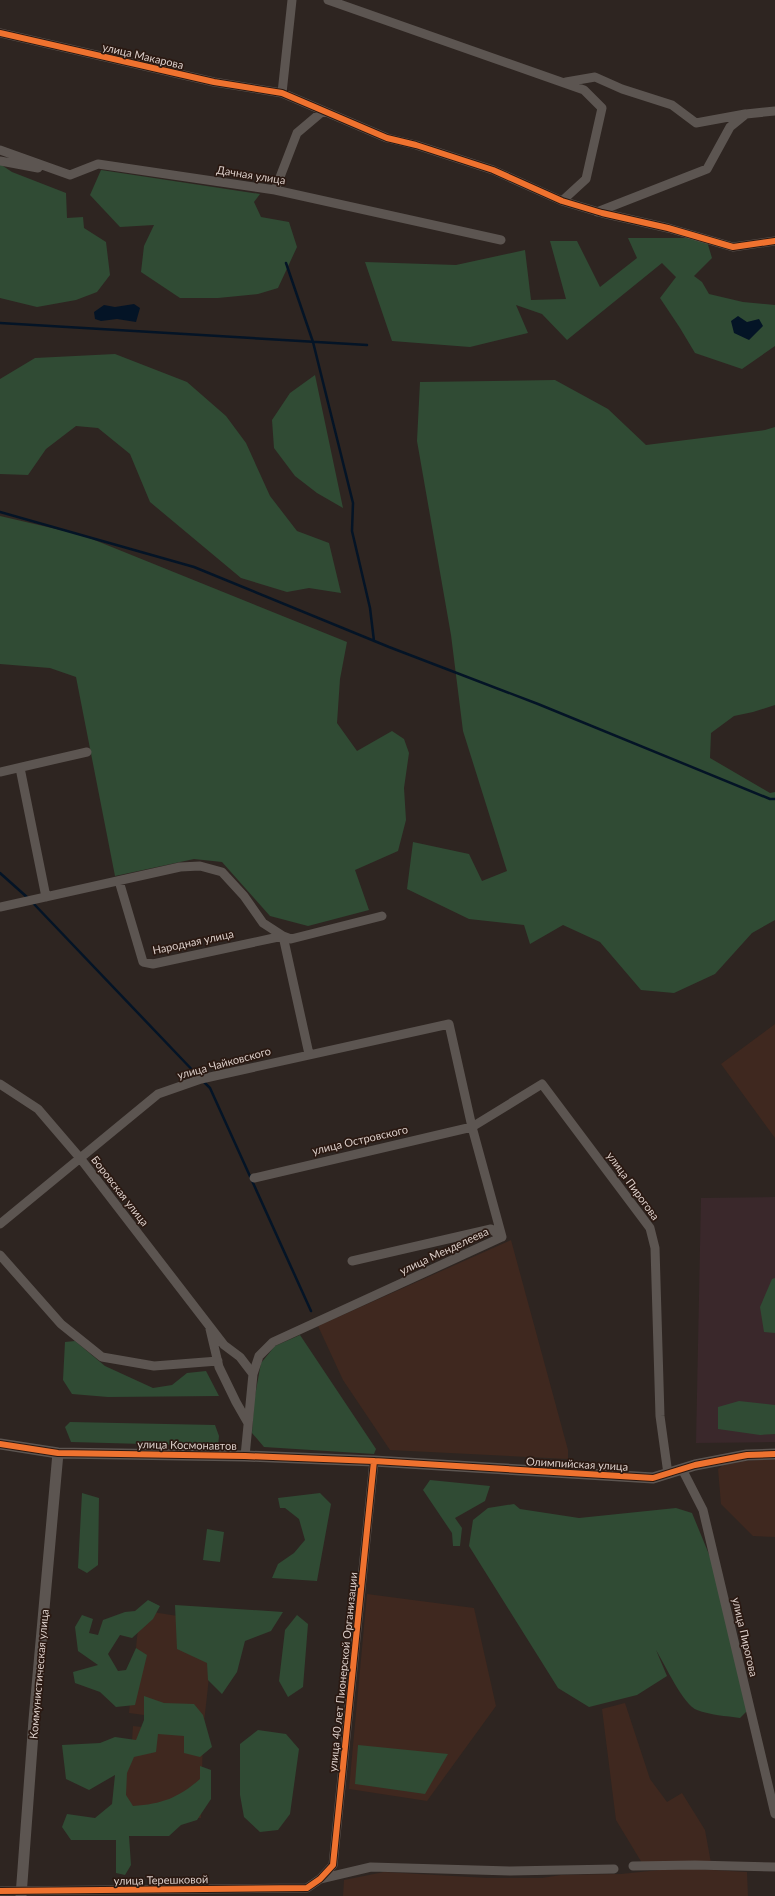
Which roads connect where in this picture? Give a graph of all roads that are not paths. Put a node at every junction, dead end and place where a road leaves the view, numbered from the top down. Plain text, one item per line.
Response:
1 (292, 0) edge
2 (328, 0) edge
3 (0, 33) edge
4 (563, 82) junction
5 (282, 93) junction
6 (323, 111) junction
7 (775, 111) edge
8 (746, 114) junction
9 (0, 150) edge
10 (0, 161) edge
11 (70, 175) junction
12 (275, 190) junction
13 (562, 201) junction
14 (597, 212) junction
15 (501, 240) dead end
16 (775, 241) edge
17 (86, 752) dead end
18 (20, 768) junction
19 (0, 772) edge
20 (120, 881) junction
21 (46, 897) junction
22 (0, 907) edge
23 (382, 916) dead end
24 (283, 936) junction
25 (309, 1054) junction
26 (0, 1084) edge
27 (472, 1127) junction
28 (80, 1158) junction
29 (254, 1178) dead end
30 (0, 1224) edge
31 (502, 1237) junction
32 (0, 1255) edge
33 (352, 1261) dead end
34 (209, 1326) junction
35 (259, 1356) junction
36 (240, 1357) junction
37 (218, 1361) junction
38 (252, 1374) junction
39 (248, 1423) junction
40 (0, 1444) edge
41 (58, 1453) junction
42 (775, 1454) edge
43 (245, 1456) junction
44 (374, 1461) junction
45 (682, 1469) junction
46 (668, 1474) junction
47 (775, 1814) edge
48 (633, 1866) dead end
49 (775, 1867) edge
50 (614, 1869) dead end
51 (320, 1879) junction
52 (0, 1891) edge
53 (21, 1893) edge

1 - 5 street
2 - 4 street
3 - 5 street, улица Макарова
4 - 8 street
4 - 13 street
5 - 6 street, улица Макарова
6 - 12 street
6 - 13 street, улица Макарова
7 - 8 street
8 - 14 street
9 - 11 street
10 - 11 street
11 - 12 street, Дачная улица
12 - 15 street, Дачная улица
13 - 14 street, улица Макарова
14 - 16 street, улица Макарова
17 - 18 street
18 - 19 street
18 - 21 street
20 - 21 street
20 - 24 street
20 - 24 street, Народная улица
21 - 22 street
23 - 24 street, Народная улица
24 - 25 street
25 - 27 street, улица Чайковского
25 - 28 street, улица Чайковского
26 - 28 street, Боровская улица
27 - 29 street, улица Островского
27 - 31 street
27 - 46 street, улица Пирогова
28 - 30 street, улица Чайковского
28 - 34 street, Боровская улица
31 - 33 street, улица Менделеева
31 - 35 street, улица Менделеева
32 - 37 street
34 - 36 street, Боровская улица
34 - 37 street, Боровская улица
35 - 36 street
35 - 38 street, улица Менделеева
36 - 38 street, Боровская улица
37 - 39 street, Боровская улица
38 - 39 street
39 - 43 street
40 - 41 street, улица Космонавтов
41 - 43 street, улица Космонавтов
41 - 53 street, Коммунистическая улица
42 - 45 street, Олимпийская улица
43 - 44 street, улица Космонавтов
44 - 46 street, Олимпийская улица
44 - 51 street, улица 40 лет Пионерской Организации
45 - 46 street, Олимпийская улица
45 - 47 street, улица Пирогова
48 - 49 street
50 - 51 street
51 - 53 street, улица Терешковой
52 - 53 street, улица Терешковой

